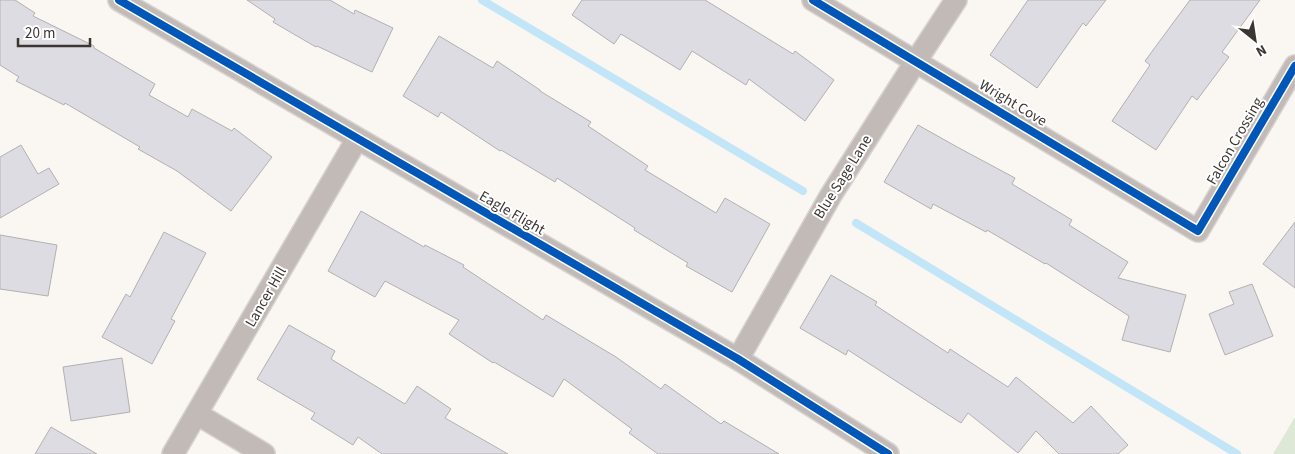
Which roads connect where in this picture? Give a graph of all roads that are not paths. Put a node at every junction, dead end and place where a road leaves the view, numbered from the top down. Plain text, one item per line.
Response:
1 (119, 0) edge
2 (813, 0) edge
3 (956, 0) edge
4 (916, 61) junction
5 (1295, 66) edge
6 (357, 139) junction
7 (1198, 230) joint
8 (738, 359) junction
9 (197, 414) junction
10 (173, 454) edge
11 (264, 454) edge
12 (888, 454) edge

1 - 6 street, Eagle Flight
2 - 4 street, Wright Cove
3 - 4 street, Blue Sage Lane
4 - 7 street, Wright Cove
4 - 8 street, Blue Sage Lane
5 - 7 street, Falcon Crossing
6 - 8 street, Eagle Flight
6 - 9 street, Lancer Hill
8 - 12 street, Eagle Flight
9 - 10 street, Lancer Hill
9 - 11 street

